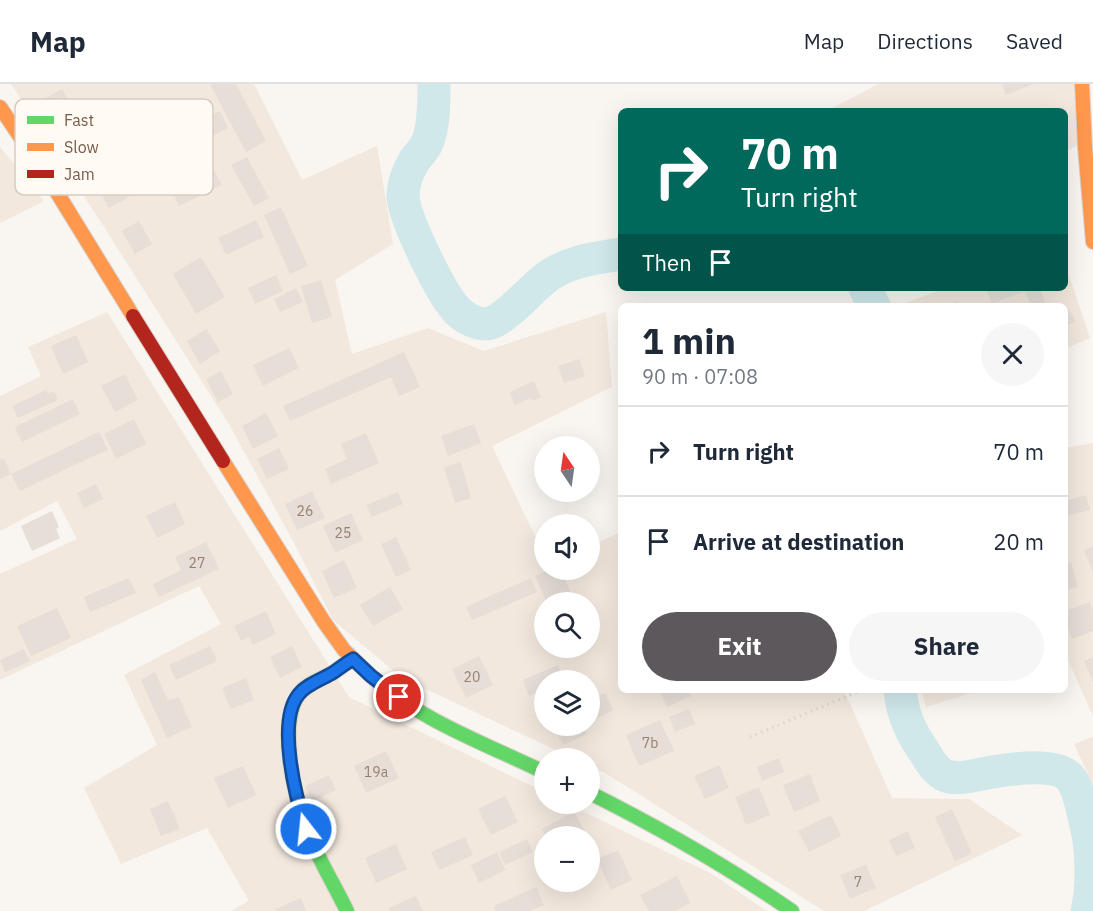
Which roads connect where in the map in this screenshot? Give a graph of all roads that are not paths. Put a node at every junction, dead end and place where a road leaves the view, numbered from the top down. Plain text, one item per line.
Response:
1 (1082, 84) edge
2 (0, 107) edge
3 (15, 129) edge
4 (59, 195) edge
5 (1093, 242) edge
6 (353, 659) junction
7 (534, 767) edge
8 (600, 798) edge
9 (347, 911) edge
10 (792, 911) edge

1 - 5 street
2 - 3 street
4 - 6 street
6 - 7 street
6 - 9 street
8 - 10 street

